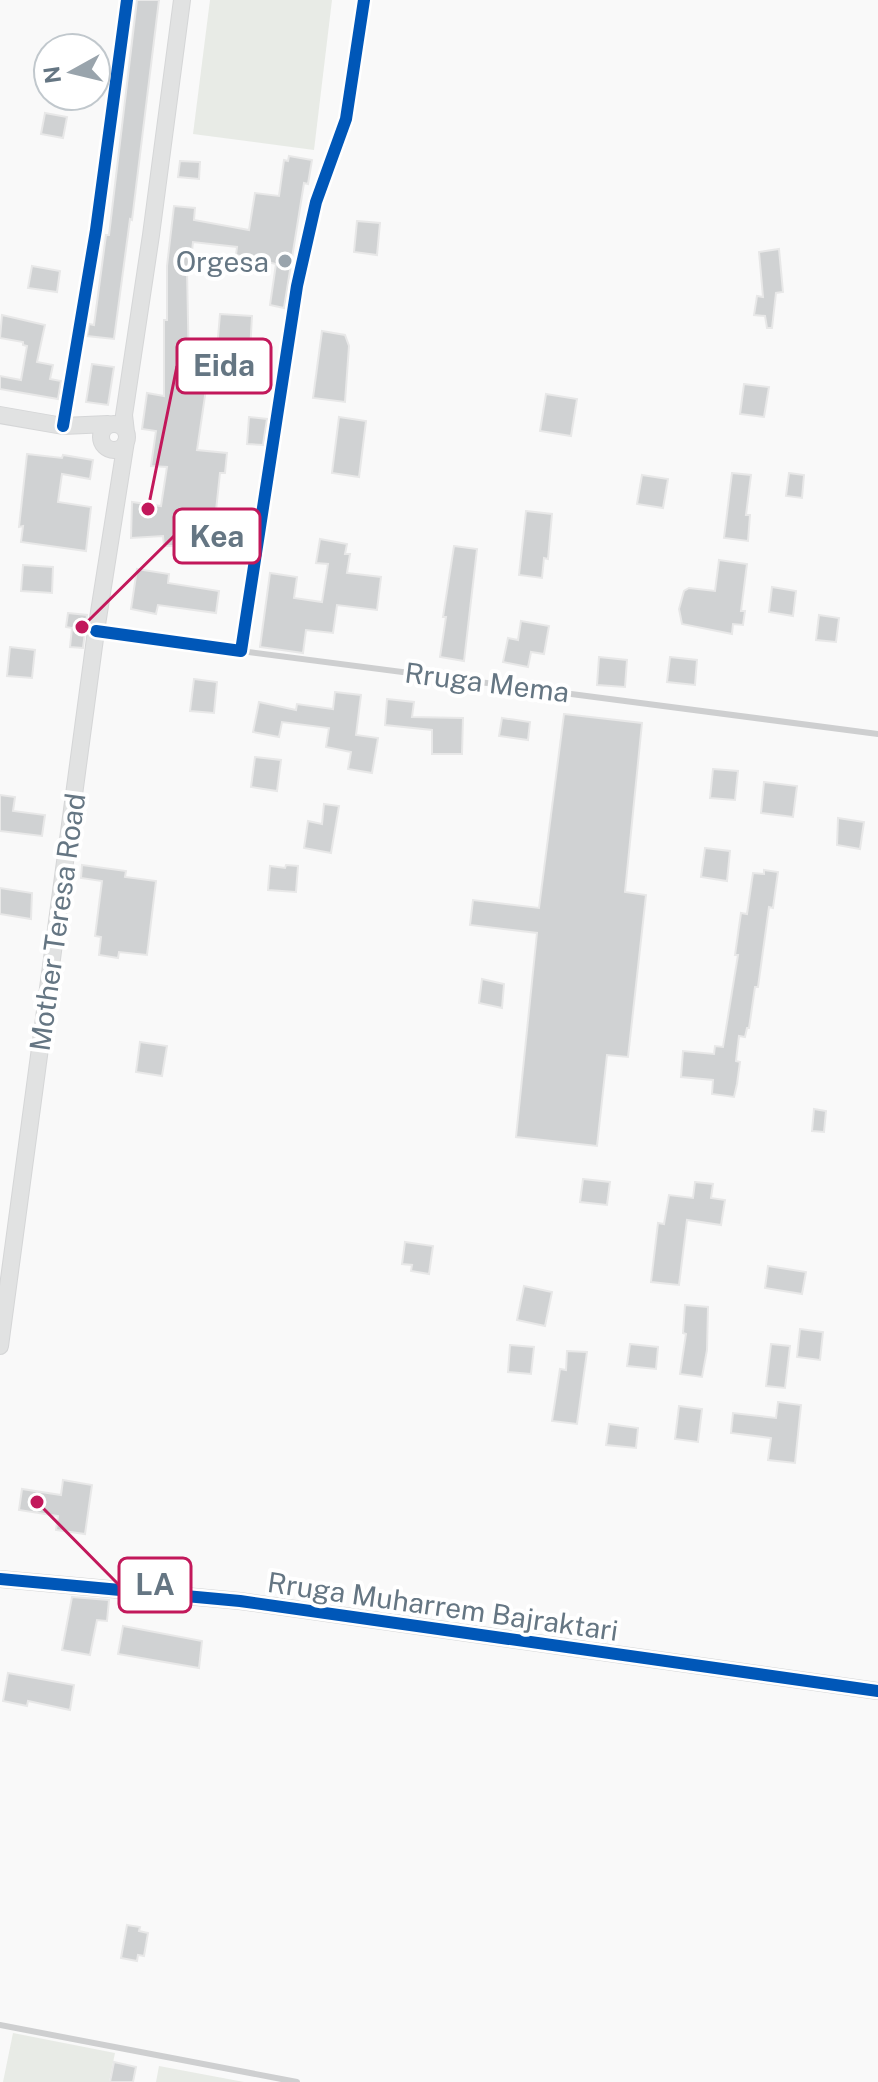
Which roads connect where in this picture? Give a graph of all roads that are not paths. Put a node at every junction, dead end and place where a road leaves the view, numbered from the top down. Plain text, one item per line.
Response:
1 (127, 0) edge
2 (182, 0) edge
3 (364, 0) edge
4 (0, 415) edge
5 (63, 426) junction
6 (119, 427) junction
7 (104, 445) junction
8 (116, 498) junction
9 (96, 631) junction
10 (241, 651) junction
11 (878, 734) edge
12 (2, 1311) edge
13 (0, 1346) edge
14 (0, 1579) edge
15 (878, 1691) edge
16 (0, 2025) edge
17 (297, 2082) edge

1 - 5 street
2 - 6 street
3 - 10 street
4 - 5 street
5 - 6 street
5 - 7 street
6 - 7 street
6 - 7 street
6 - 8 street, Mother Teresa Road
7 - 8 street, Mother Teresa Road
8 - 9 street, Mother Teresa Road
9 - 10 street, Rruga Mema
9 - 12 street, Mother Teresa Road
10 - 11 lane, Rruga Mema
12 - 13 street, Mother Teresa Road
14 - 15 street, Rruga Muharrem Bajraktari
16 - 17 lane

